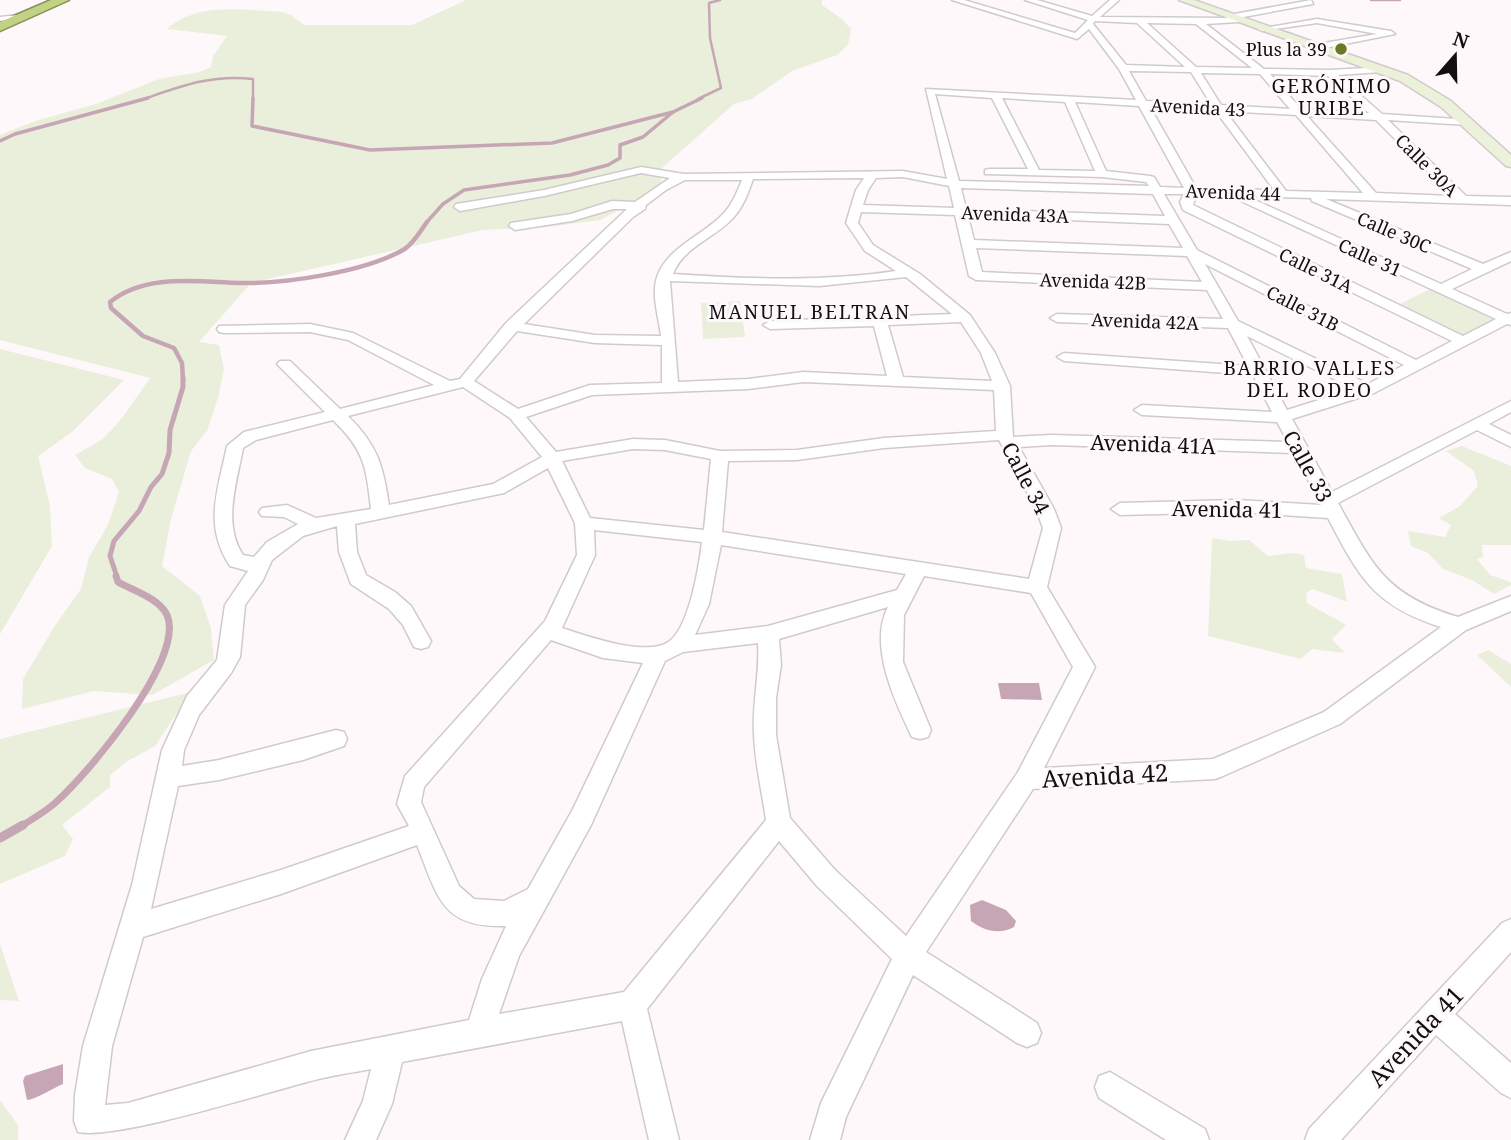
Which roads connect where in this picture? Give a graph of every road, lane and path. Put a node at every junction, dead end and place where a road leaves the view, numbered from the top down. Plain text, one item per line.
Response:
1 (62, 0) edge
2 (956, 0) edge
3 (1029, 0) edge
4 (1115, 0) edge
5 (1184, 0) edge
6 (1310, 2) edge
7 (1234, 19) junction
8 (2, 20) edge
9 (1091, 21) junction
10 (1140, 22) junction
11 (1198, 22) junction
12 (1262, 29) junction
13 (1315, 47) junction
14 (1124, 68) junction
15 (1381, 69) junction
16 (1195, 71) junction
17 (1264, 72) junction
18 (1330, 73) junction
19 (996, 95) junction
20 (1069, 99) junction
21 (1144, 104) junction
22 (1217, 108) junction
23 (1299, 113) junction
24 (1379, 117) junction
25 (1467, 122) junction
26 (1510, 161) edge
27 (951, 171) junction
28 (1035, 173) junction
29 (1076, 174) junction
30 (1102, 174) junction
31 (872, 175) junction
32 (684, 177) junction
33 (748, 178) junction
34 (954, 184) junction
35 (1081, 188) junction
36 (1157, 190) junction
37 (1192, 191) junction
38 (1228, 192) junction
39 (1283, 194) junction
40 (1305, 195) junction
41 (1373, 197) junction
42 (1463, 200) junction
43 (1494, 201) junction
44 (1511, 201) edge
45 (640, 206) junction
46 (460, 207) dead end
47 (857, 208) junction
48 (961, 212) junction
49 (1511, 212) edge
50 (1173, 220) junction
51 (515, 226) dead end
52 (968, 244) junction
53 (1191, 252) junction
54 (1511, 256) edge
55 (1483, 269) junction
56 (909, 273) junction
57 (664, 277) junction
58 (1209, 286) junction
59 (1441, 289) junction
60 (964, 318) junction
61 (1057, 318) dead end
62 (1509, 319) edge
63 (880, 323) junction
64 (1233, 324) junction
65 (770, 325) dead end
66 (511, 326) junction
67 (224, 329) dead end
68 (1461, 340) junction
69 (669, 341) junction
70 (1064, 357) dead end
71 (285, 364) dead end
72 (1415, 365) junction
73 (1256, 371) junction
74 (896, 380) junction
75 (465, 382) junction
76 (448, 386) junction
77 (1002, 386) junction
78 (670, 387) junction
79 (1368, 390) junction
80 (1511, 406) edge
81 (1142, 410) dead end
82 (338, 414) junction
83 (516, 415) junction
84 (1281, 417) junction
85 (1477, 424) junction
86 (1005, 439) junction
87 (1511, 442) edge
88 (1299, 449) junction
89 (720, 456) junction
90 (552, 458) junction
91 (1331, 506) junction
92 (1120, 509) dead end
93 (268, 512) dead end
94 (381, 513) junction
95 (346, 520) junction
96 (584, 523) junction
97 (314, 524) junction
98 (712, 537) junction
99 (259, 564) junction
100 (918, 569) junction
101 (1037, 587) junction
102 (905, 595) junction
103 (1511, 603) edge
104 (1459, 625) junction
105 (547, 631) junction
106 (768, 634) junction
107 (421, 640) dead end
108 (679, 645) junction
109 (657, 656) junction
110 (920, 730) dead end
111 (336, 738) dead end
112 (168, 776) junction
113 (1026, 779) junction
114 (779, 823) junction
115 (423, 832) junction
116 (537, 898) junction
117 (133, 927) junction
118 (1511, 932) edge
119 (908, 956) junction
120 (632, 1005) junction
121 (1435, 1015) junction
122 (481, 1031) junction
123 (1027, 1033) dead end
124 (390, 1051) junction
125 (1511, 1083) edge
126 (1110, 1087) dead end
127 (360, 1140) edge
128 (664, 1140) edge
129 (825, 1140) edge
130 (1194, 1140) edge
131 (1320, 1140) edge

1 - 8 highway
2 - 9 street
3 - 9 street
4 - 9 street
5 - 7 main road
6 - 7 street
7 - 11 street
7 - 12 main road
9 - 10 street
9 - 14 street
10 - 11 street
10 - 16 street
11 - 17 street
12 - 13 main road
12 - 13 street
13 - 15 main road
14 - 16 street
14 - 21 street
15 - 18 street
15 - 25 main road
16 - 17 street
16 - 22 street
17 - 18 street
17 - 23 street
18 - 24 street, Calle 30A
19 - 20 street, Avenida 43
19 - 27 street, Avenida 43
19 - 28 street
20 - 21 street, Avenida 43
20 - 30 street
21 - 22 street, Avenida 43
21 - 37 street
22 - 23 street, Avenida 43
22 - 39 street
23 - 24 street, Avenida 43
23 - 41 street
24 - 25 street, Avenida 43
24 - 42 street, Calle 30A
25 - 26 main road
27 - 28 street
27 - 34 street
28 - 29 street
29 - 30 street
29 - 35 street
30 - 36 street
31 - 33 street, Avenida 44
31 - 34 street, Avenida 44
31 - 47 street
32 - 33 street, Avenida 44
32 - 45 street
32 - 46 street, Avenida 44
33 - 57 street
34 - 35 street, Avenida 44
34 - 48 street
35 - 36 street, Avenida 44
36 - 37 street, Avenida 44
36 - 50 street, Calle 33
37 - 38 street, Avenida 44
37 - 68 street, Calle 31A
38 - 39 street, Avenida 44
38 - 59 street, Calle 31
39 - 40 street, Avenida 44
40 - 41 street, Avenida 44
40 - 55 street, Calle 30C
41 - 42 street, Avenida 44
42 - 43 street, Avenida 44
43 - 44 street, Avenida 44
43 - 49 street
45 - 51 street
45 - 66 street
47 - 48 street, Avenida 43A
47 - 56 street, Calle 34
48 - 50 street, Avenida 43A
48 - 52 street
50 - 53 street, Calle 33
52 - 53 street
52 - 58 street, Avenida 42B
53 - 58 street, Calle 33
53 - 72 street, Calle 31B
54 - 55 street
55 - 59 street
56 - 57 street
56 - 60 street, Calle 34
57 - 69 street
58 - 64 street, Calle 33
59 - 62 street, Calle 31
60 - 63 street
60 - 77 street, Calle 34
61 - 64 street, Avenida 42A
62 - 68 street
63 - 65 street
63 - 74 street
64 - 73 street, Calle 33
64 - 79 street
66 - 69 street
66 - 75 street
67 - 76 street
68 - 72 street
69 - 78 street
70 - 73 street
71 - 82 street
72 - 79 street
73 - 84 street, Calle 33
74 - 77 street
74 - 78 street
75 - 76 street
75 - 83 street
76 - 82 street
77 - 86 street, Calle 34
78 - 83 street
79 - 84 street
80 - 85 street
81 - 84 street
82 - 94 street
82 - 99 street
83 - 90 street
84 - 88 street, Calle 33
85 - 87 street
85 - 91 street
86 - 88 street, Avenida 41A
86 - 89 street, Avenida 41A
86 - 101 street, Calle 34
88 - 91 street, Calle 33
89 - 90 street, Avenida 41A
89 - 98 street
90 - 94 street
90 - 96 street
91 - 92 street, Avenida 41
91 - 104 street, Calle 33
93 - 97 street
94 - 95 street
95 - 97 street
95 - 107 street
96 - 98 street
96 - 105 street
97 - 99 street
98 - 100 street
98 - 108 street
99 - 112 street
100 - 101 street
100 - 102 street
101 - 113 street
102 - 106 street
102 - 110 street
103 - 104 street, Avenida 42
104 - 113 street, Avenida 42
105 - 109 street
105 - 115 street
106 - 108 street
106 - 114 street
108 - 109 street
109 - 116 street
111 - 112 street
112 - 117 street
113 - 119 street, Avenida 42
114 - 119 street
114 - 120 street
115 - 116 street
115 - 117 street
116 - 122 street
117 - 124 street
118 - 121 street, Avenida 41
119 - 123 street
119 - 129 street, Avenida 42
120 - 122 street
120 - 128 street
121 - 125 street
121 - 131 street, Avenida 41
122 - 124 street
124 - 127 street
126 - 130 street

